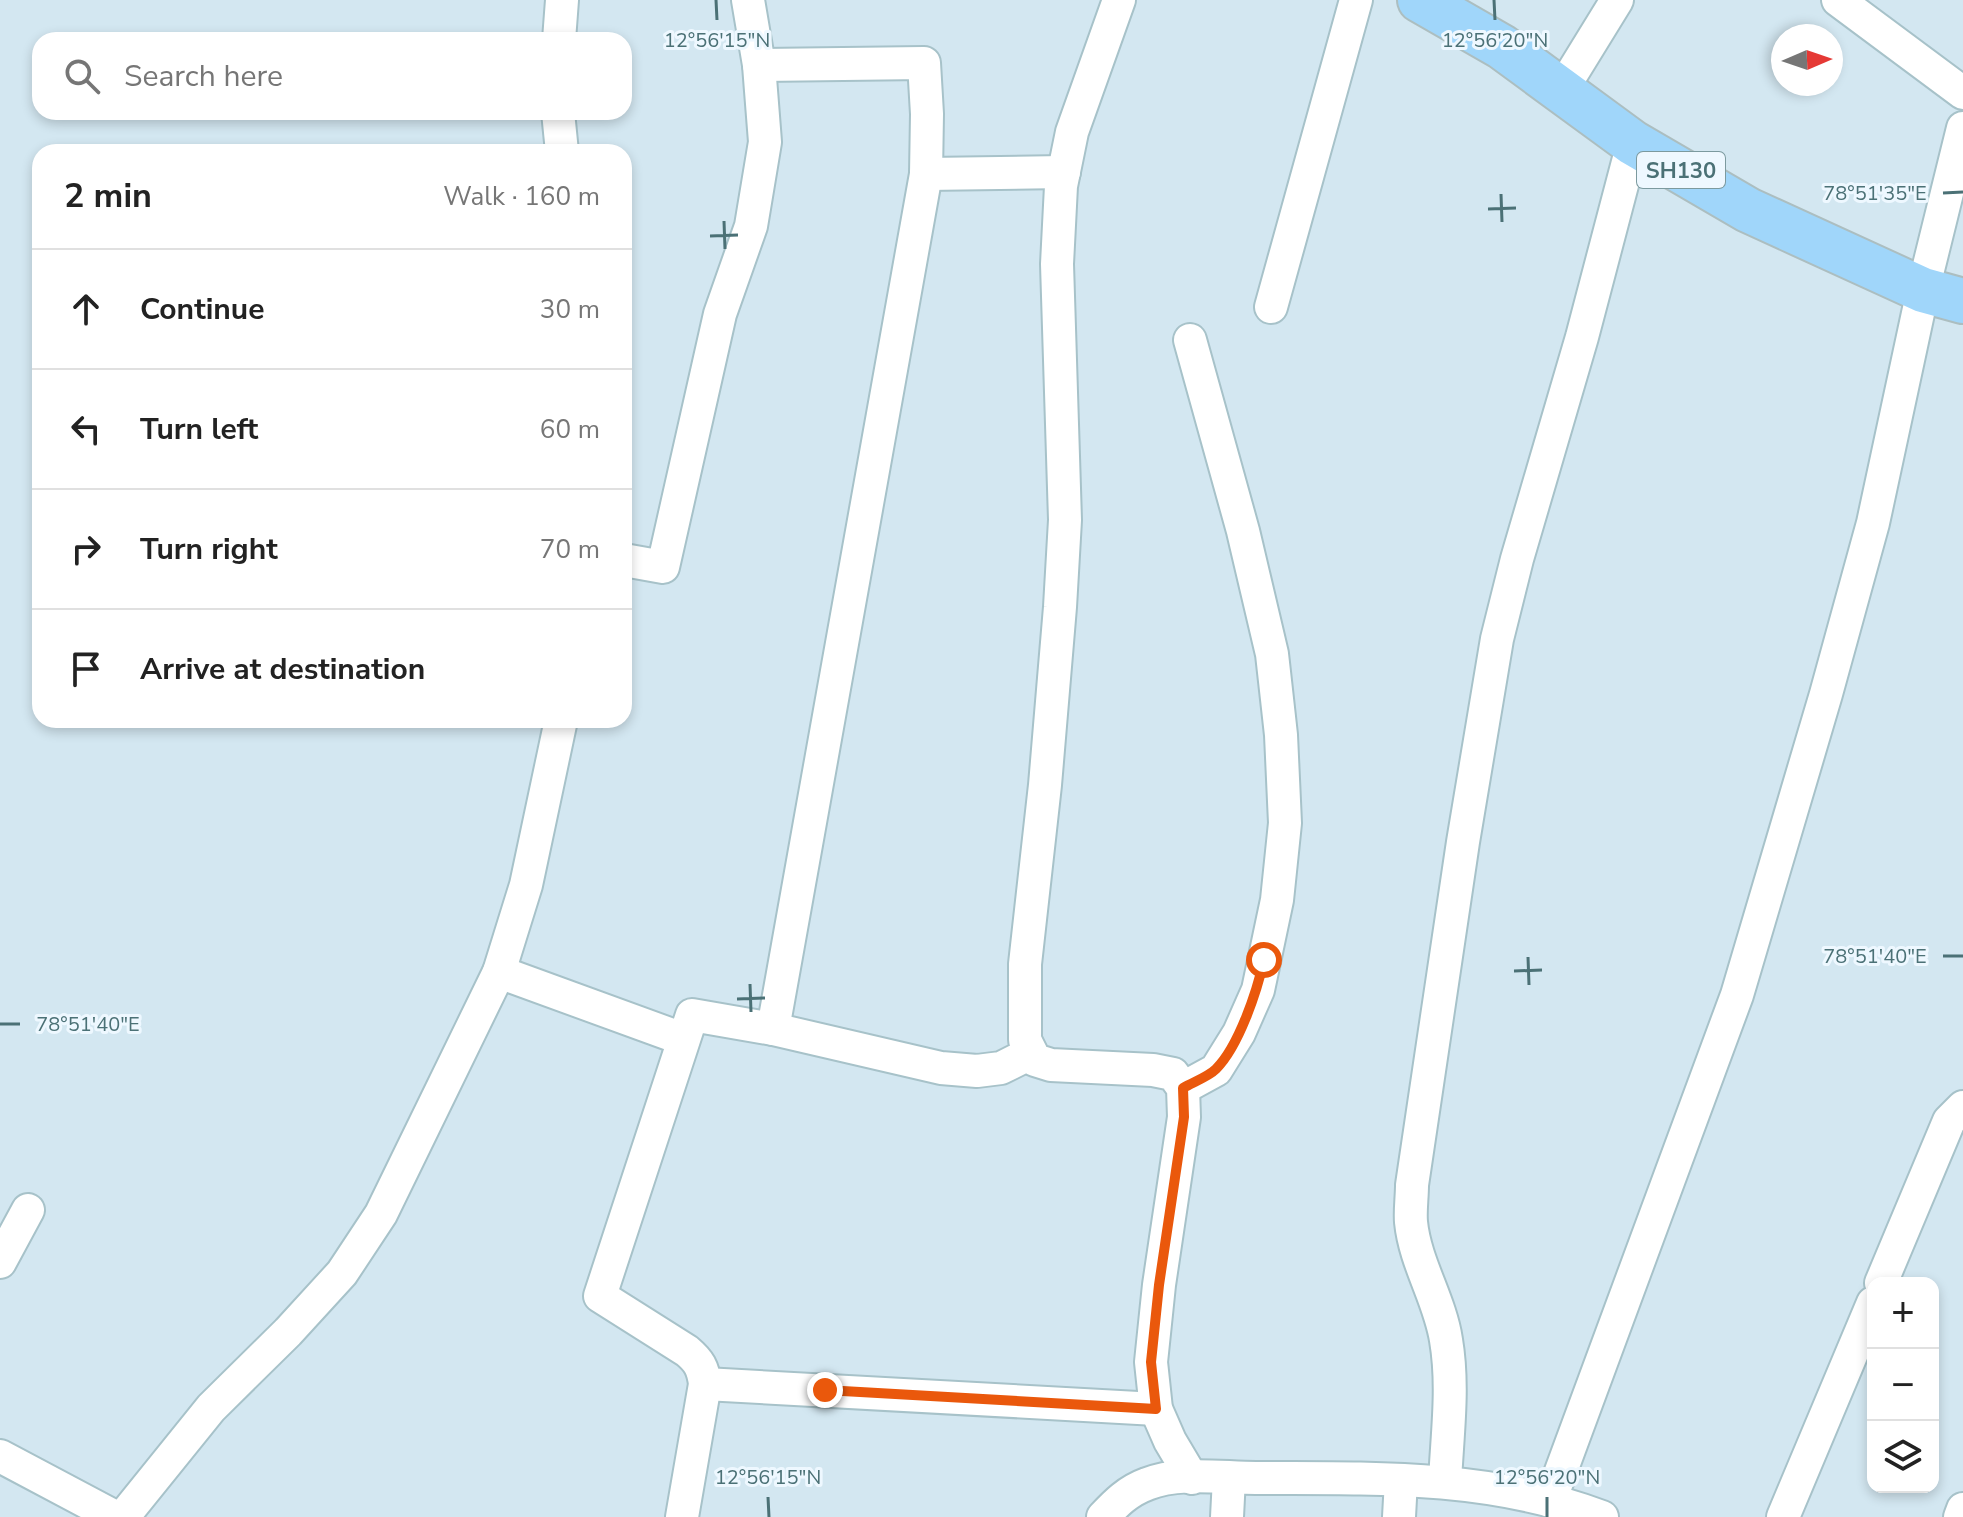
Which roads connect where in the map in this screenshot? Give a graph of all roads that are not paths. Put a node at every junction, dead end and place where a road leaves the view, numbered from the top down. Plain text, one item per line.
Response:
1 (562, 0) edge
2 (748, 0) edge
3 (1119, 0) edge
4 (1356, 0) edge
5 (1420, 0) edge
6 (1617, 0) edge
7 (1838, 0) edge
8 (560, 32) edge
9 (759, 65) junction
10 (1561, 91) junction
11 (1963, 93) edge
12 (559, 120) edge
13 (1963, 128) edge
14 (1633, 143) junction
15 (561, 144) edge
16 (1064, 172) junction
17 (926, 174) junction
18 (1943, 296) edge
19 (1271, 307) dead end
20 (1190, 340) dead end
21 (632, 561) edge
22 (559, 728) edge
23 (499, 972) junction
24 (773, 1029) junction
25 (683, 1039) junction
26 (1031, 1053) junction
27 (1183, 1088) junction
28 (1963, 1107) edge
29 (28, 1210) dead end
30 (0, 1262) edge
31 (1884, 1277) edge
32 (1867, 1317) edge
33 (705, 1384) junction
34 (1156, 1409) junction
35 (0, 1456) edge
36 (1192, 1478) junction
37 (1229, 1478) junction
38 (1401, 1480) junction
39 (1445, 1482) junction
40 (1550, 1501) junction
41 (1963, 1509) edge
42 (115, 1517) edge
43 (123, 1517) edge
44 (682, 1517) edge
45 (1103, 1517) edge
46 (1227, 1517) edge
47 (1399, 1517) edge
48 (1602, 1517) edge
49 (1783, 1517) edge
50 (1960, 1517) edge

1 - 8 street
2 - 9 street
3 - 16 street
4 - 19 street
5 - 10 main road, SH130
6 - 10 street
7 - 11 street
9 - 17 street
9 - 21 street
10 - 14 main road, SH130
12 - 15 street
13 - 18 street
14 - 18 main road, SH130
14 - 39 street
16 - 17 street
16 - 26 street
17 - 24 street
18 - 40 street
20 - 27 street
22 - 23 street
23 - 25 street
23 - 43 street
24 - 25 street
24 - 26 street
25 - 33 street
26 - 27 street
27 - 34 street
28 - 31 street
29 - 30 street
32 - 49 street
33 - 34 street
33 - 44 street
34 - 36 street
35 - 42 street
36 - 37 street
36 - 45 street
37 - 38 street
37 - 46 street
38 - 39 street
38 - 47 street
39 - 40 street
40 - 48 street
41 - 50 street

